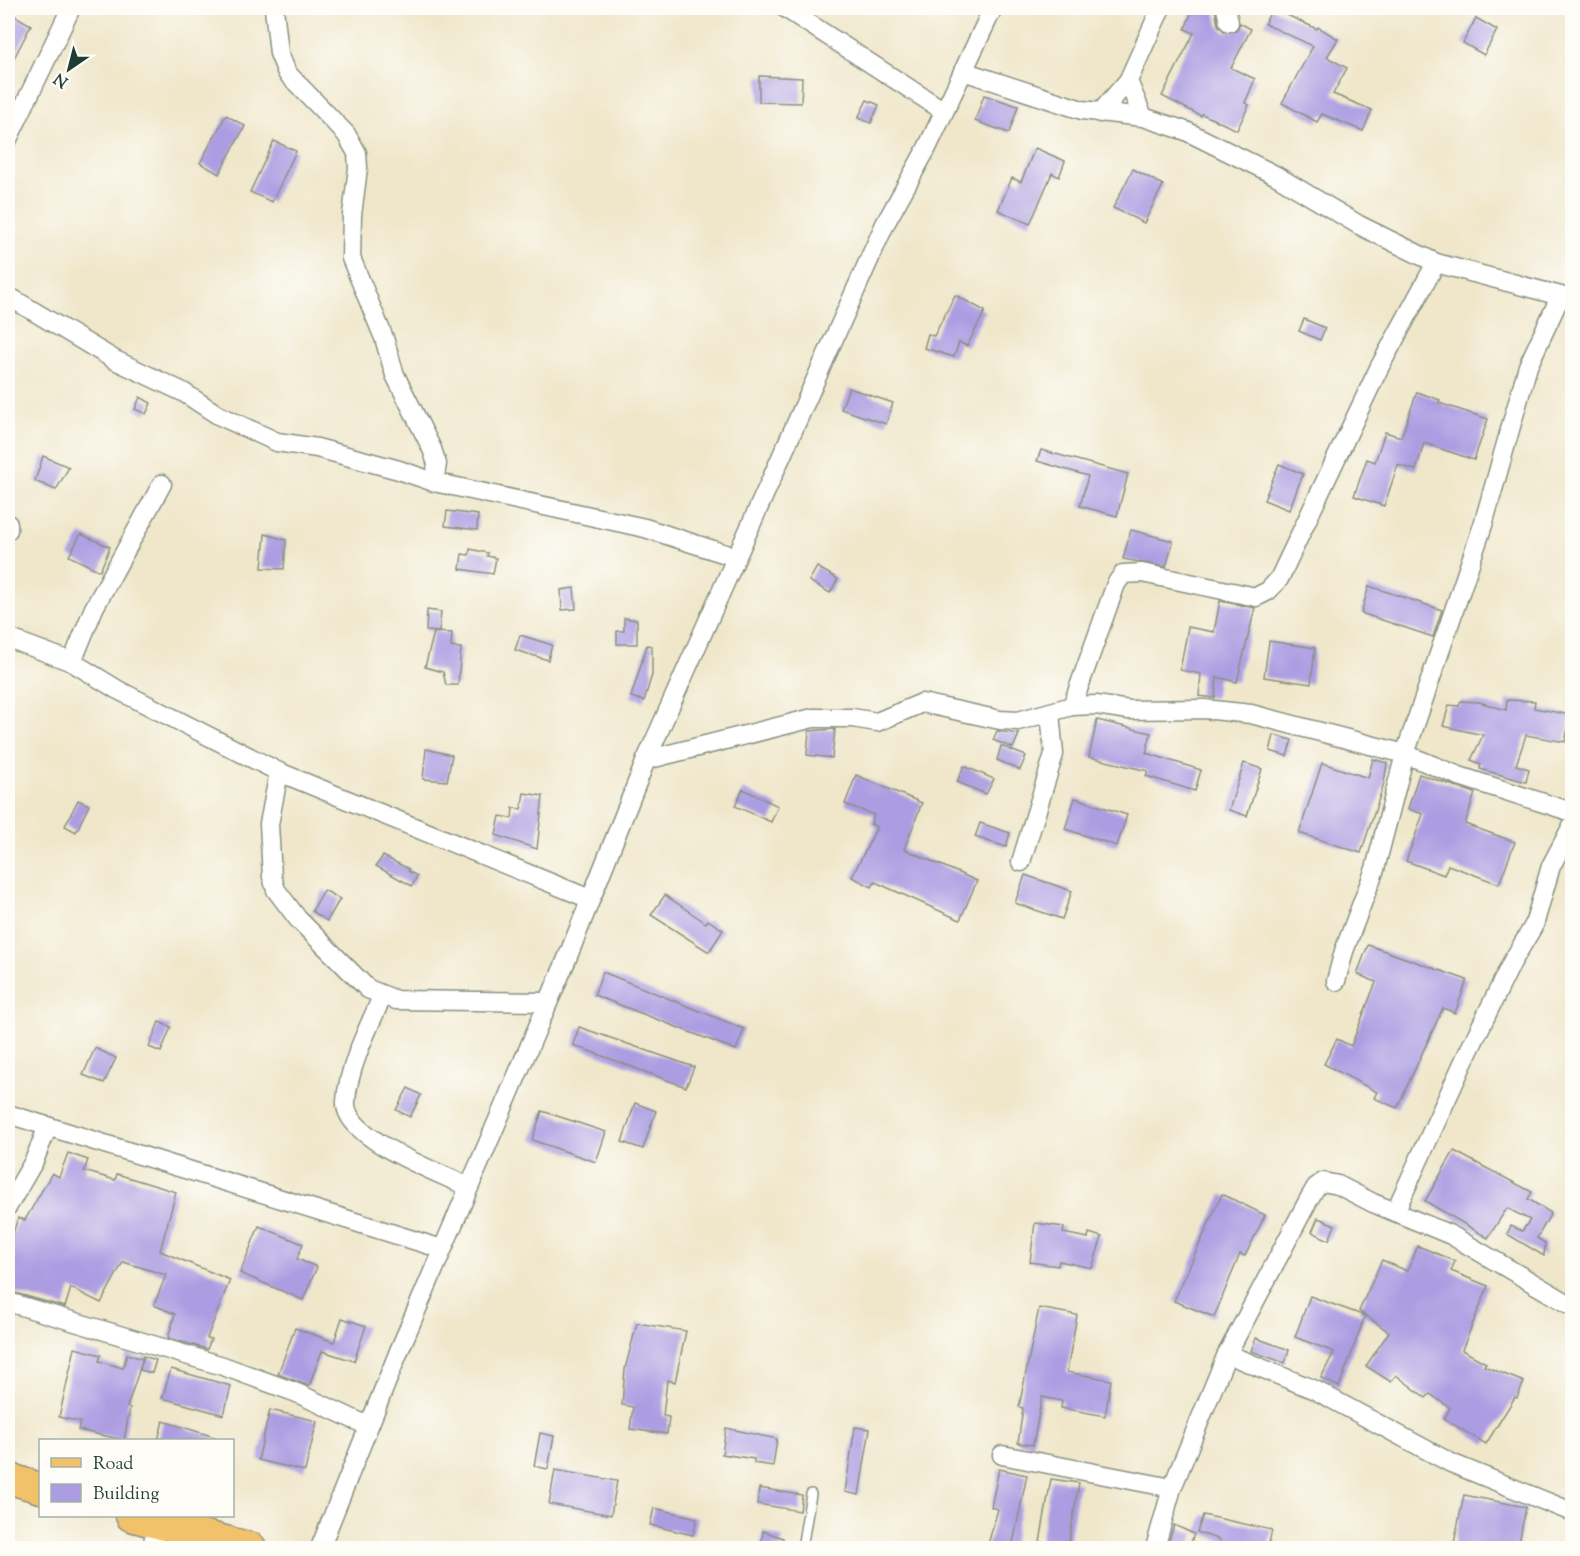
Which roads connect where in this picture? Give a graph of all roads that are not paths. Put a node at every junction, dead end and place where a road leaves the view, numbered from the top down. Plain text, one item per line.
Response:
1 (71, 8) edge
2 (273, 8) edge
3 (785, 8) edge
4 (993, 8) edge
5 (1161, 8) edge
6 (963, 71) junction
7 (1128, 81) junction
8 (944, 111) junction
9 (1100, 113) junction
10 (1143, 117) junction
11 (8, 139) edge
12 (1436, 263) junction
13 (8, 296) edge
14 (1566, 298) edge
15 (434, 482) junction
16 (162, 484) dead end
17 (8, 524) edge
18 (8, 530) edge
19 (735, 557) junction
20 (8, 638) edge
21 (72, 662) junction
22 (1072, 706) junction
23 (1050, 713) junction
24 (1405, 754) junction
25 (646, 760) junction
26 (279, 772) junction
27 (1572, 812) edge
28 (1572, 826) edge
29 (1021, 862) dead end
30 (590, 899) junction
31 (1336, 981) dead end
32 (382, 997) junction
33 (548, 1002) junction
34 (8, 1114) edge
35 (48, 1126) junction
36 (468, 1187) junction
37 (8, 1206) edge
38 (1395, 1212) junction
39 (442, 1249) junction
40 (8, 1302) edge
41 (1572, 1306) edge
42 (1227, 1354) junction
43 (368, 1426) junction
44 (1002, 1455) dead end
45 (8, 1478) edge
46 (39, 1488) edge
47 (1172, 1488) junction
48 (811, 1494) dead end
49 (1572, 1512) edge
50 (146, 1529) edge
51 (251, 1548) edge
52 (320, 1548) edge
53 (802, 1548) edge
54 (1155, 1548) edge

1 - 11 street
2 - 15 street
3 - 8 street
4 - 6 street
5 - 7 street
6 - 8 street
6 - 9 street
7 - 9 street
7 - 10 street
8 - 19 street
9 - 10 street
10 - 12 street
12 - 14 street
12 - 22 street
13 - 15 street
14 - 24 street
15 - 19 street
16 - 21 street
17 - 18 street
19 - 25 street
20 - 21 street
21 - 26 street
22 - 23 street
22 - 24 street
23 - 25 street
23 - 29 street
24 - 27 street
24 - 31 street
25 - 30 street
26 - 30 street
26 - 32 street
28 - 38 street
30 - 33 street
32 - 33 street
32 - 36 street
33 - 36 street
34 - 35 street
35 - 37 street
35 - 39 street
36 - 39 street
38 - 41 street
38 - 42 street
39 - 43 street
40 - 43 street
42 - 47 street
42 - 49 street
43 - 52 street
44 - 47 street
45 - 46 main road
47 - 54 street
48 - 53 lane
50 - 51 main road

